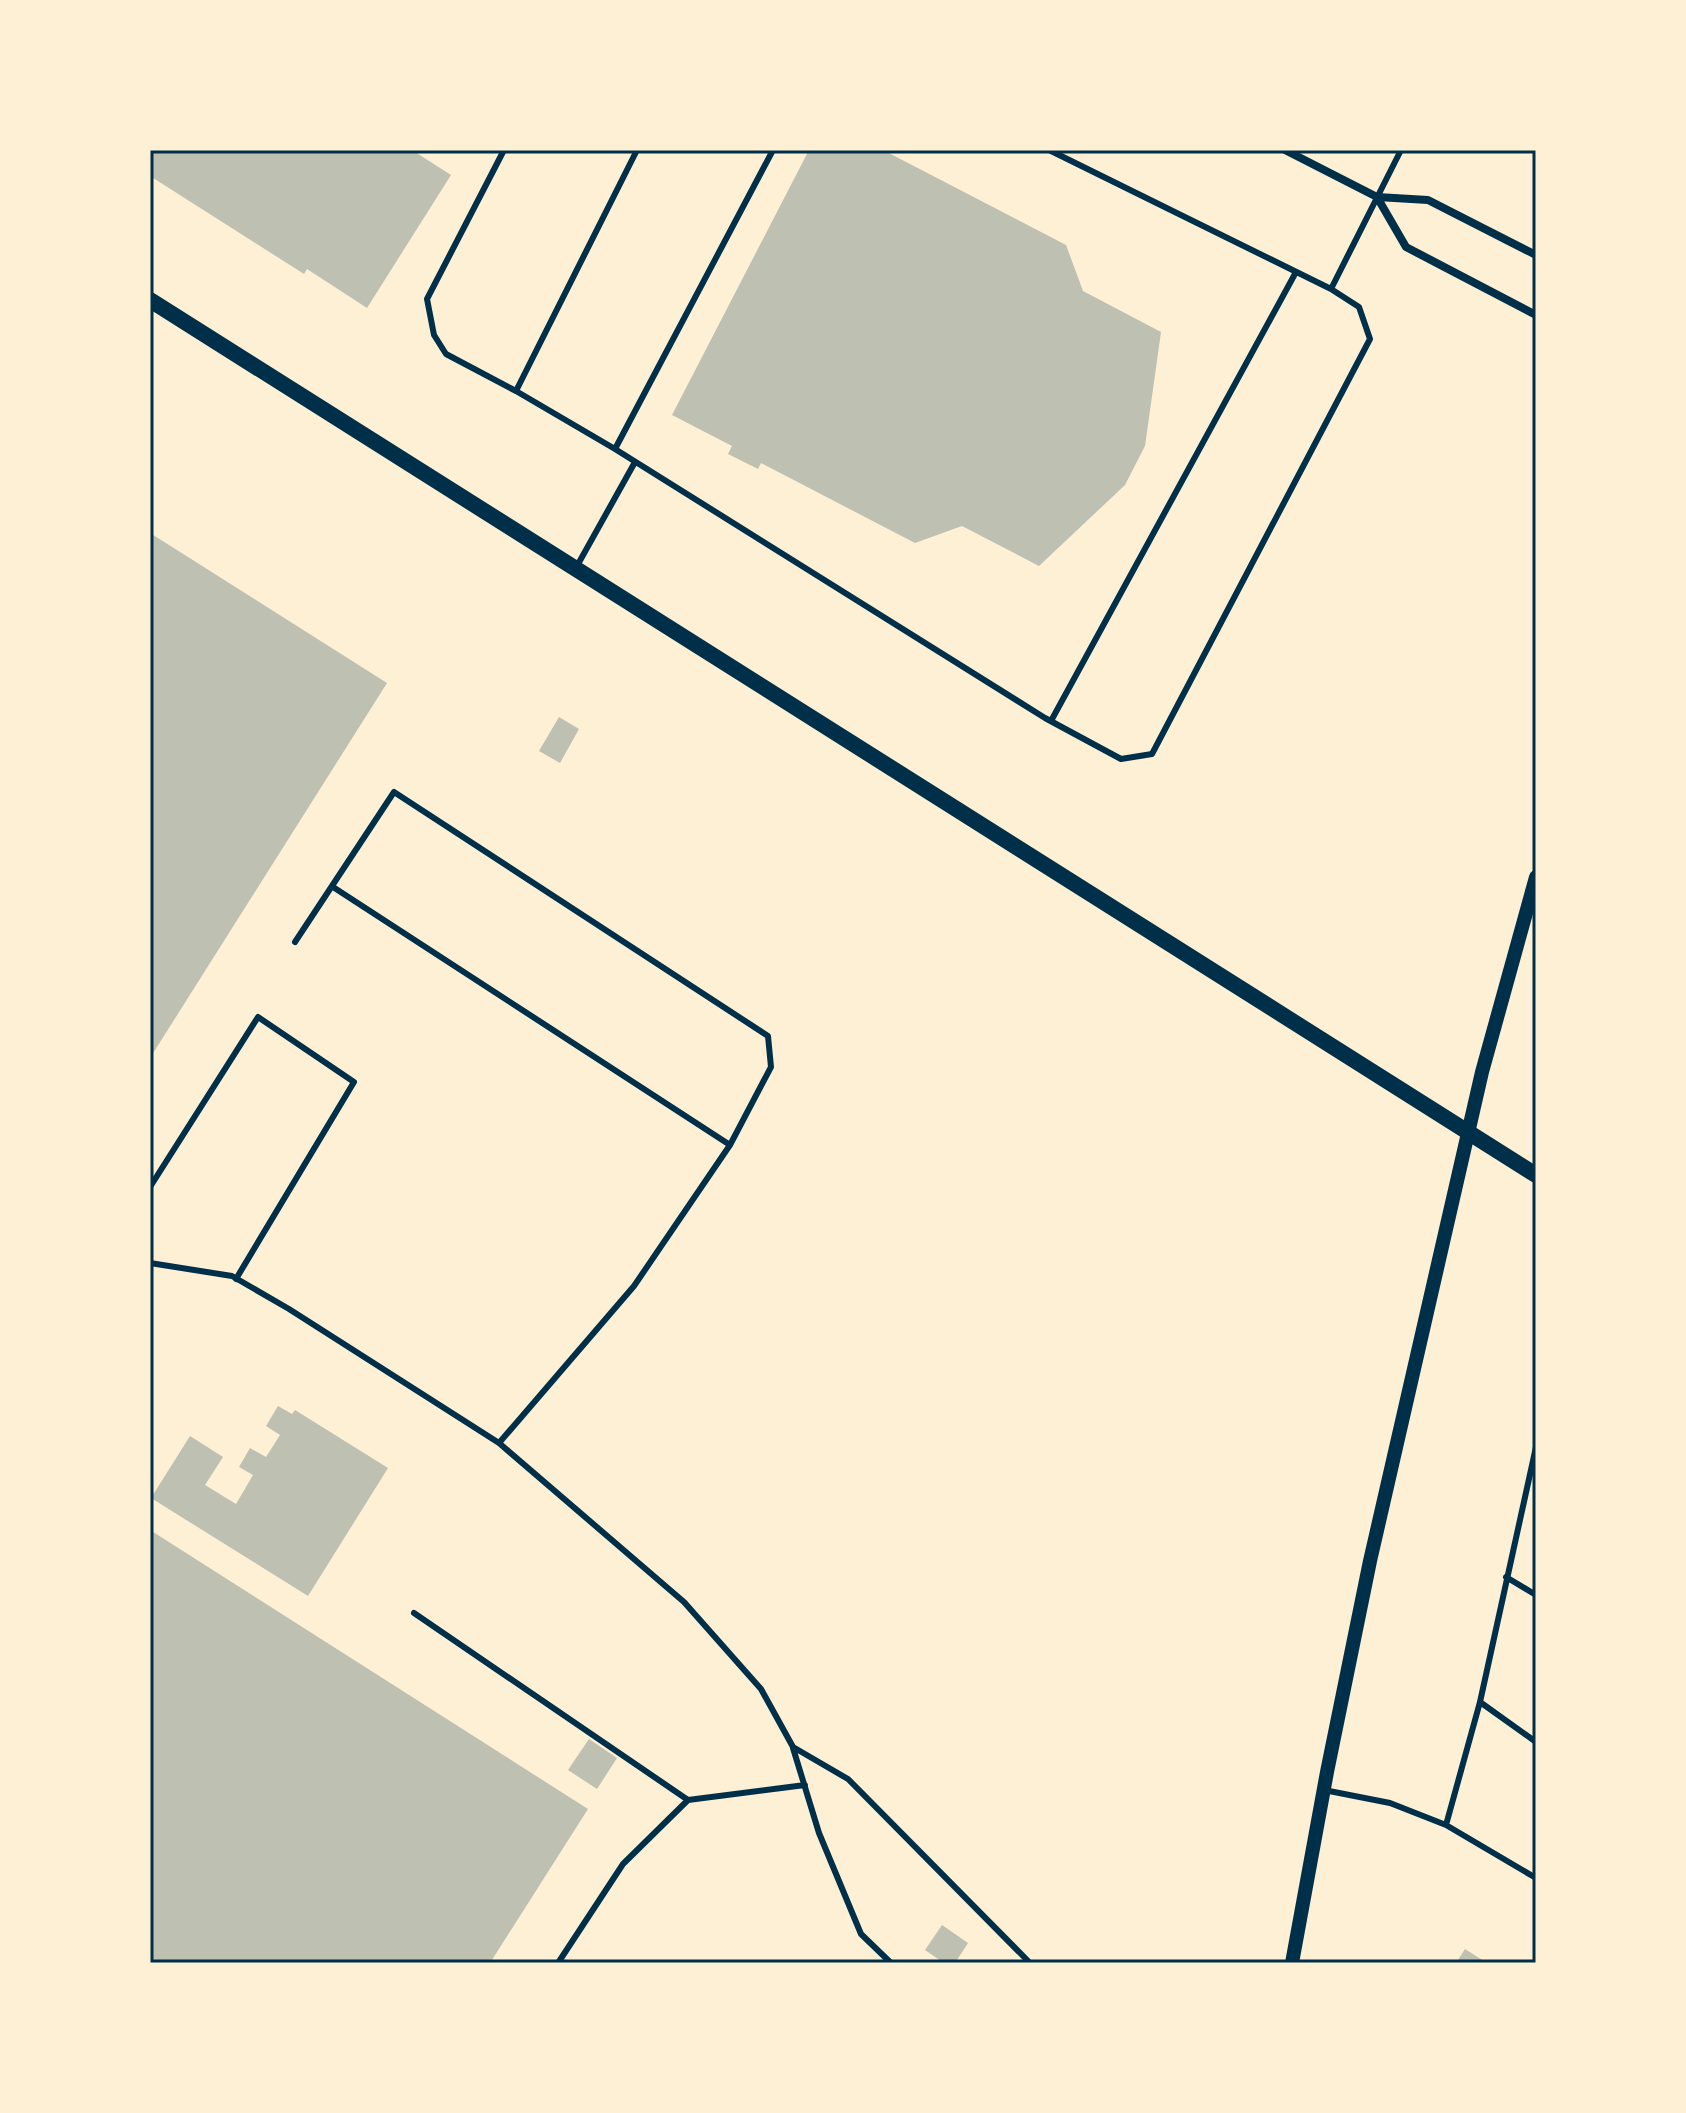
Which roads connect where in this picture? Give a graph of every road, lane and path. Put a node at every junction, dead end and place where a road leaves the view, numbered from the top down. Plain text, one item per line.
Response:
1 (504, 150) edge
2 (637, 150) edge
3 (773, 150) edge
4 (1049, 150) edge
5 (1285, 150) edge
6 (1401, 150) edge
7 (1377, 197) junction
8 (1536, 255) edge
9 (1296, 272) junction
10 (1331, 289) junction
11 (150, 300) edge
12 (1536, 315) edge
13 (516, 391) junction
14 (615, 449) junction
15 (635, 462) junction
16 (575, 569) junction
17 (1051, 721) junction
18 (1536, 877) edge
19 (333, 887) junction
20 (295, 942) dead end
21 (1468, 1134) junction
22 (730, 1145) junction
23 (1536, 1175) edge
24 (150, 1187) edge
25 (150, 1263) edge
26 (236, 1279) junction
27 (499, 1443) junction
28 (1536, 1447) edge
29 (1534, 1463) edge
30 (1506, 1577) junction
31 (1536, 1595) edge
32 (414, 1613) dead end
33 (1480, 1702) junction
34 (1536, 1742) edge
35 (793, 1747) junction
36 (805, 1785) junction
37 (1323, 1790) junction
38 (688, 1800) junction
39 (1446, 1825) junction
40 (1536, 1878) edge
41 (558, 1963) edge
42 (891, 1963) edge
43 (1030, 1963) edge
44 (1292, 1963) edge

1 - 13 lane
2 - 13 lane
3 - 14 lane
4 - 9 lane
5 - 7 street
6 - 7 lane
7 - 8 street
7 - 10 lane
7 - 12 street
9 - 10 lane
9 - 17 lane
10 - 17 lane
11 - 16 main road
13 - 14 lane
14 - 15 lane
15 - 16 lane
15 - 17 lane
16 - 21 main road
18 - 21 street
19 - 20 lane
19 - 22 lane
19 - 22 lane
21 - 23 main road
21 - 37 street
22 - 27 lane
24 - 26 lane
25 - 26 lane
26 - 27 lane
27 - 35 lane
28 - 29 lane
29 - 30 lane
30 - 31 lane
30 - 33 lane
32 - 38 lane
33 - 34 lane
33 - 39 lane
35 - 36 lane
35 - 43 lane
36 - 38 lane
36 - 42 lane
37 - 39 lane
37 - 44 street
38 - 41 lane
39 - 40 lane

